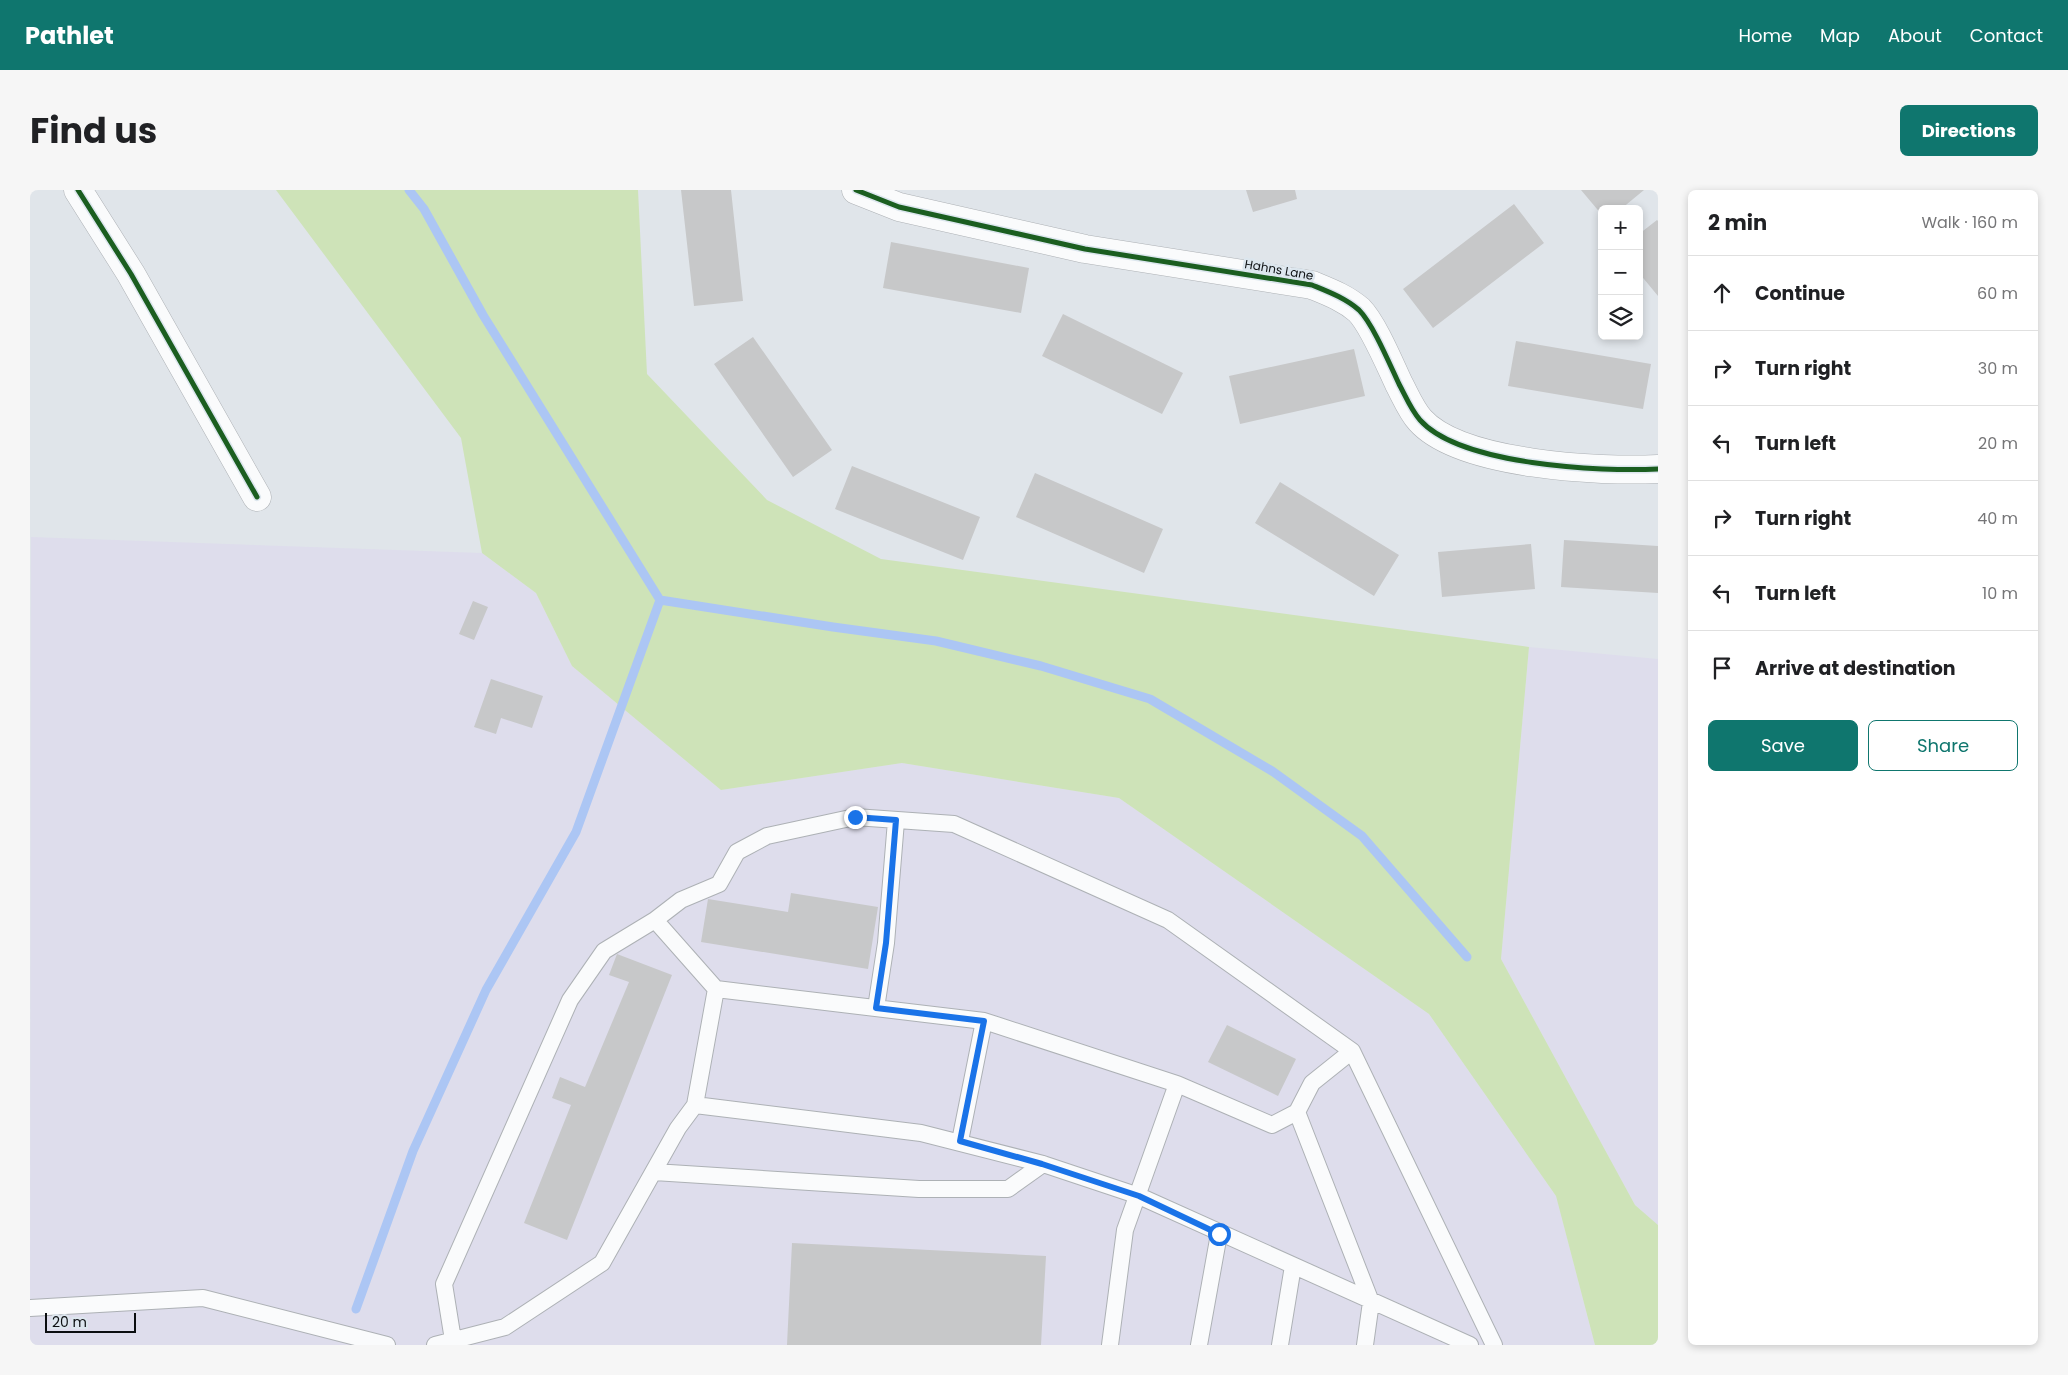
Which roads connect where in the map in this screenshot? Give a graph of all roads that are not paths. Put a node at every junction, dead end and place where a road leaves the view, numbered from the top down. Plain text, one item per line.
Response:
1 (78, 190) edge
2 (856, 190) edge
3 (1658, 469) edge
4 (257, 497) dead end
5 (896, 820) junction
6 (655, 920) junction
7 (716, 989) junction
8 (876, 1008) junction
9 (984, 1021) junction
10 (1352, 1051) junction
11 (1177, 1084) junction
12 (695, 1105) junction
13 (1296, 1112) junction
14 (960, 1141) junction
15 (1042, 1164) junction
16 (654, 1172) junction
17 (1139, 1196) junction
18 (1219, 1234) junction
19 (1293, 1266) junction
20 (1371, 1302) junction
21 (30, 1308) edge
22 (453, 1340) junction
23 (1445, 1341) edge
24 (387, 1345) edge
25 (435, 1345) edge
26 (1110, 1345) edge
27 (1199, 1345) edge
28 (1280, 1345) edge
29 (1365, 1345) edge
30 (1470, 1345) edge
31 (1494, 1345) edge

1 - 4 street
2 - 3 street, Hahns Lane
5 - 6 lane
5 - 8 lane
5 - 10 lane
6 - 7 lane
6 - 22 lane
7 - 8 lane
7 - 12 lane
8 - 9 lane
9 - 11 lane
9 - 14 lane
10 - 13 lane
10 - 31 lane
11 - 13 lane
11 - 17 lane
12 - 14 lane
12 - 16 lane
13 - 20 lane
14 - 15 lane
15 - 16 lane
15 - 17 lane
16 - 22 lane
17 - 18 lane
17 - 26 lane
18 - 19 lane
18 - 27 lane
19 - 20 lane
19 - 28 lane
20 - 23 lane
20 - 29 lane
21 - 24 lane
22 - 25 lane
23 - 30 lane

